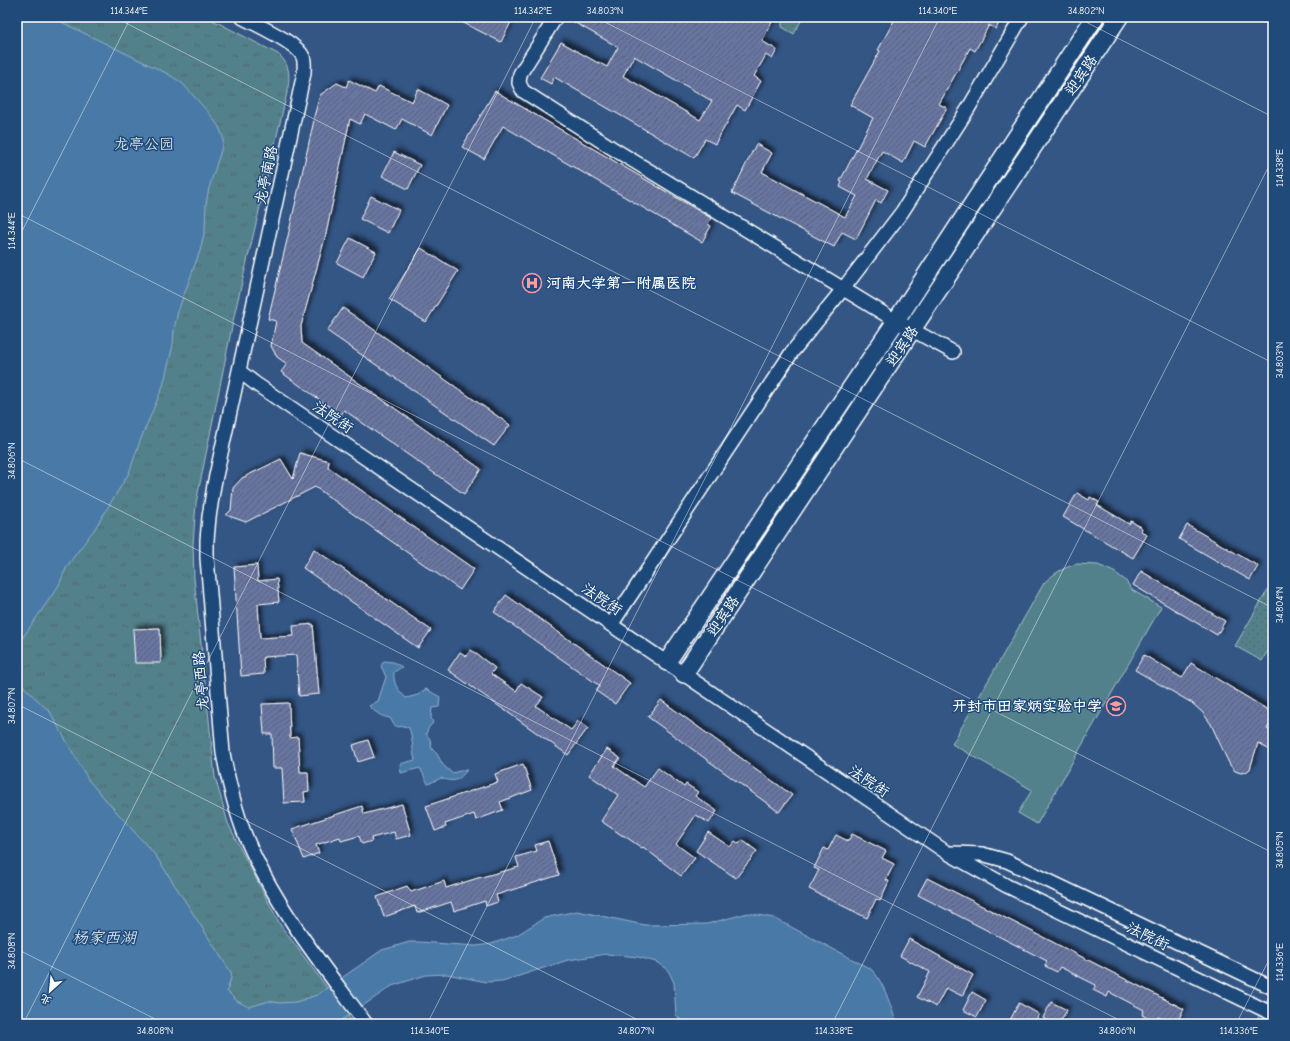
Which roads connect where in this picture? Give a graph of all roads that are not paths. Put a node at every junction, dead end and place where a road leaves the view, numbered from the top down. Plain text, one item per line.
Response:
1 (242, 17) edge
2 (556, 17) edge
3 (1022, 17) edge
4 (1095, 17) edge
5 (1119, 17) edge
6 (843, 289) junction
7 (896, 321) junction
8 (912, 330) junction
9 (953, 352) dead end
10 (239, 371) junction
11 (611, 625) junction
12 (667, 662) junction
13 (684, 674) junction
14 (946, 852) junction
15 (1273, 988) edge
16 (1273, 1014) edge
17 (366, 1024) edge

1 - 10 street, 龙亭南路
2 - 6 street
3 - 6 street
4 - 7 main road, 迎宾路
5 - 8 main road, 迎宾路
6 - 7 street
6 - 11 street
7 - 8 street
7 - 12 main road, 迎宾路
8 - 9 street
8 - 13 main road, 迎宾路
10 - 11 street, 法院街
10 - 17 street, 龙亭西路
11 - 12 street, 法院街
12 - 13 street, 法院街
13 - 14 street, 法院街
14 - 15 street, 法院街
14 - 16 street, 法院街

